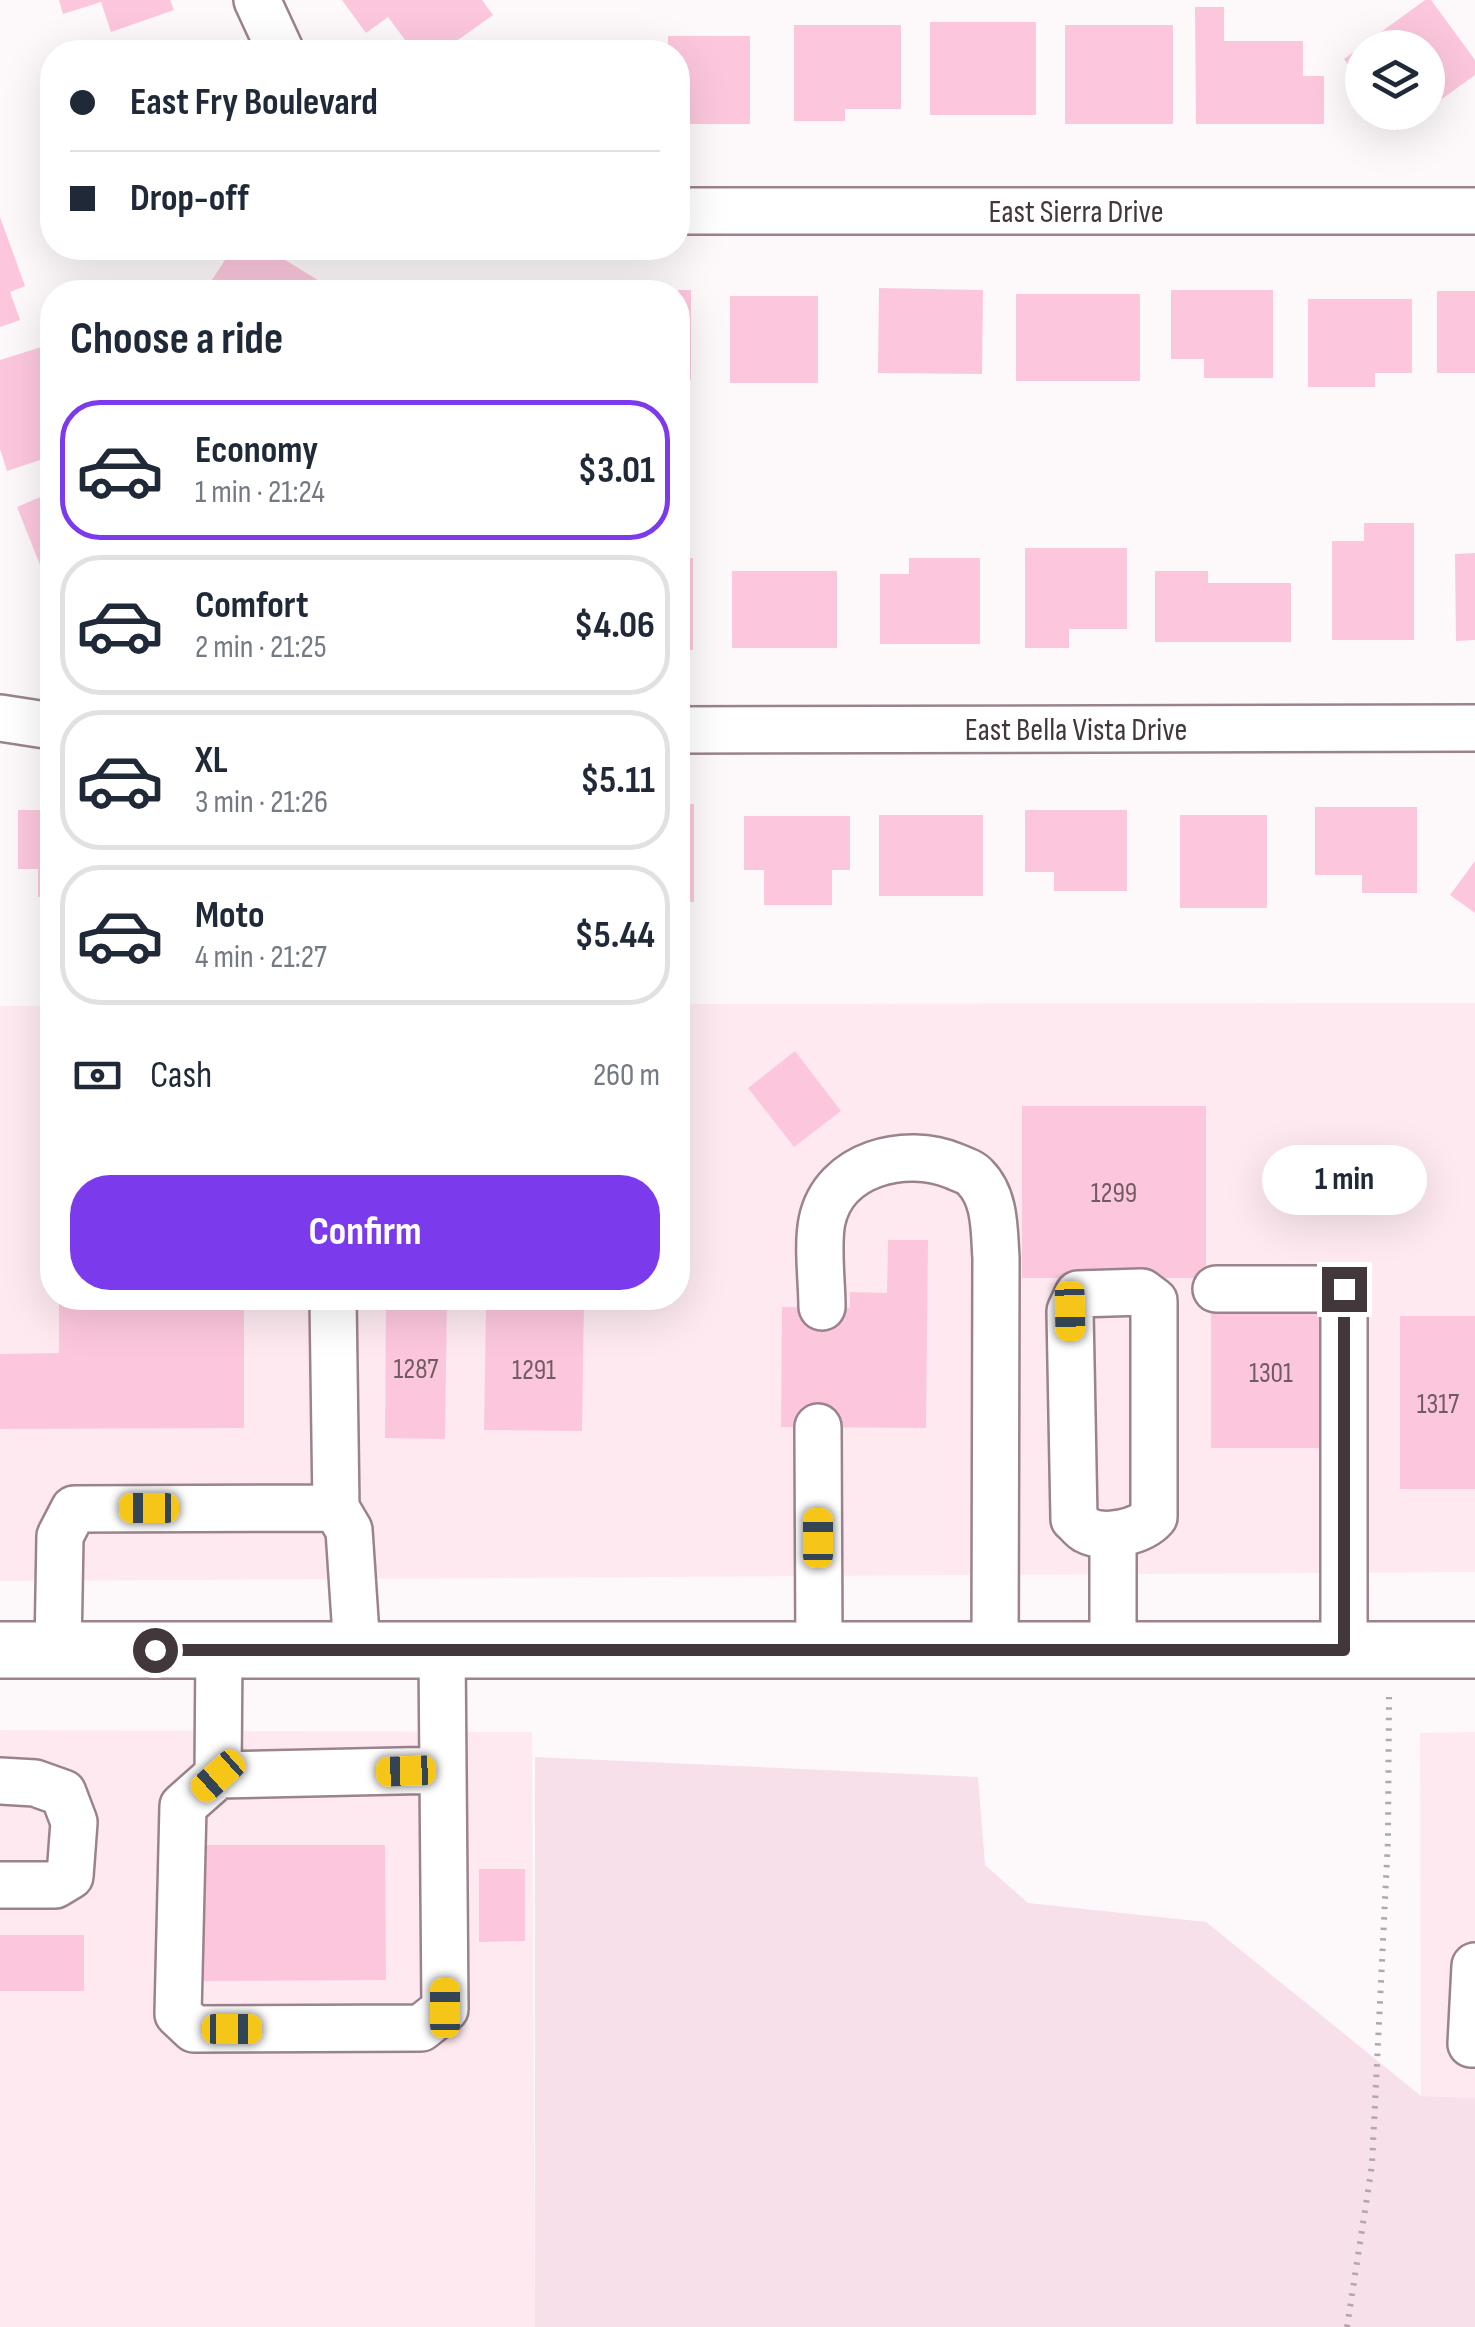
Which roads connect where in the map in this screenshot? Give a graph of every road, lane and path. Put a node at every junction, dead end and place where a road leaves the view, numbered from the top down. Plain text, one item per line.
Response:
1 (257, 0) edge
2 (275, 40) edge
3 (690, 211) edge
4 (1475, 211) edge
5 (0, 718) edge
6 (40, 724) edge
7 (1475, 728) edge
8 (690, 730) edge
9 (1216, 1289) dead end
10 (822, 1308) dead end
11 (333, 1310) edge
12 (818, 1426) dead end
13 (336, 1508) junction
14 (1112, 1534) junction
15 (0, 1650) edge
16 (58, 1650) junction
17 (219, 1650) junction
18 (356, 1650) junction
19 (442, 1650) junction
20 (820, 1650) junction
21 (995, 1650) junction
22 (1113, 1650) junction
23 (1367, 1650) junction
24 (1475, 1650) edge
25 (443, 1770) junction
26 (218, 1776) junction
27 (0, 1781) edge
28 (0, 1885) edge
29 (1475, 1966) edge
30 (1475, 2044) edge
31 (1347, 2327) edge

1 - 2 street
3 - 4 street, East Sierra Drive
5 - 6 street
7 - 8 street, East Bella Vista Drive
9 - 23 street
10 - 21 street
11 - 13 street
12 - 20 street
13 - 16 street
13 - 18 street
14 - 14 street
14 - 22 street
15 - 16 main road
16 - 17 main road
17 - 18 main road
17 - 26 street
18 - 19 main road
19 - 20 main road
19 - 25 street
20 - 21 main road
21 - 22 main road
22 - 23 main road
23 - 24 main road
23 - 31 path
25 - 26 street
25 - 26 street
27 - 28 street
29 - 30 street

